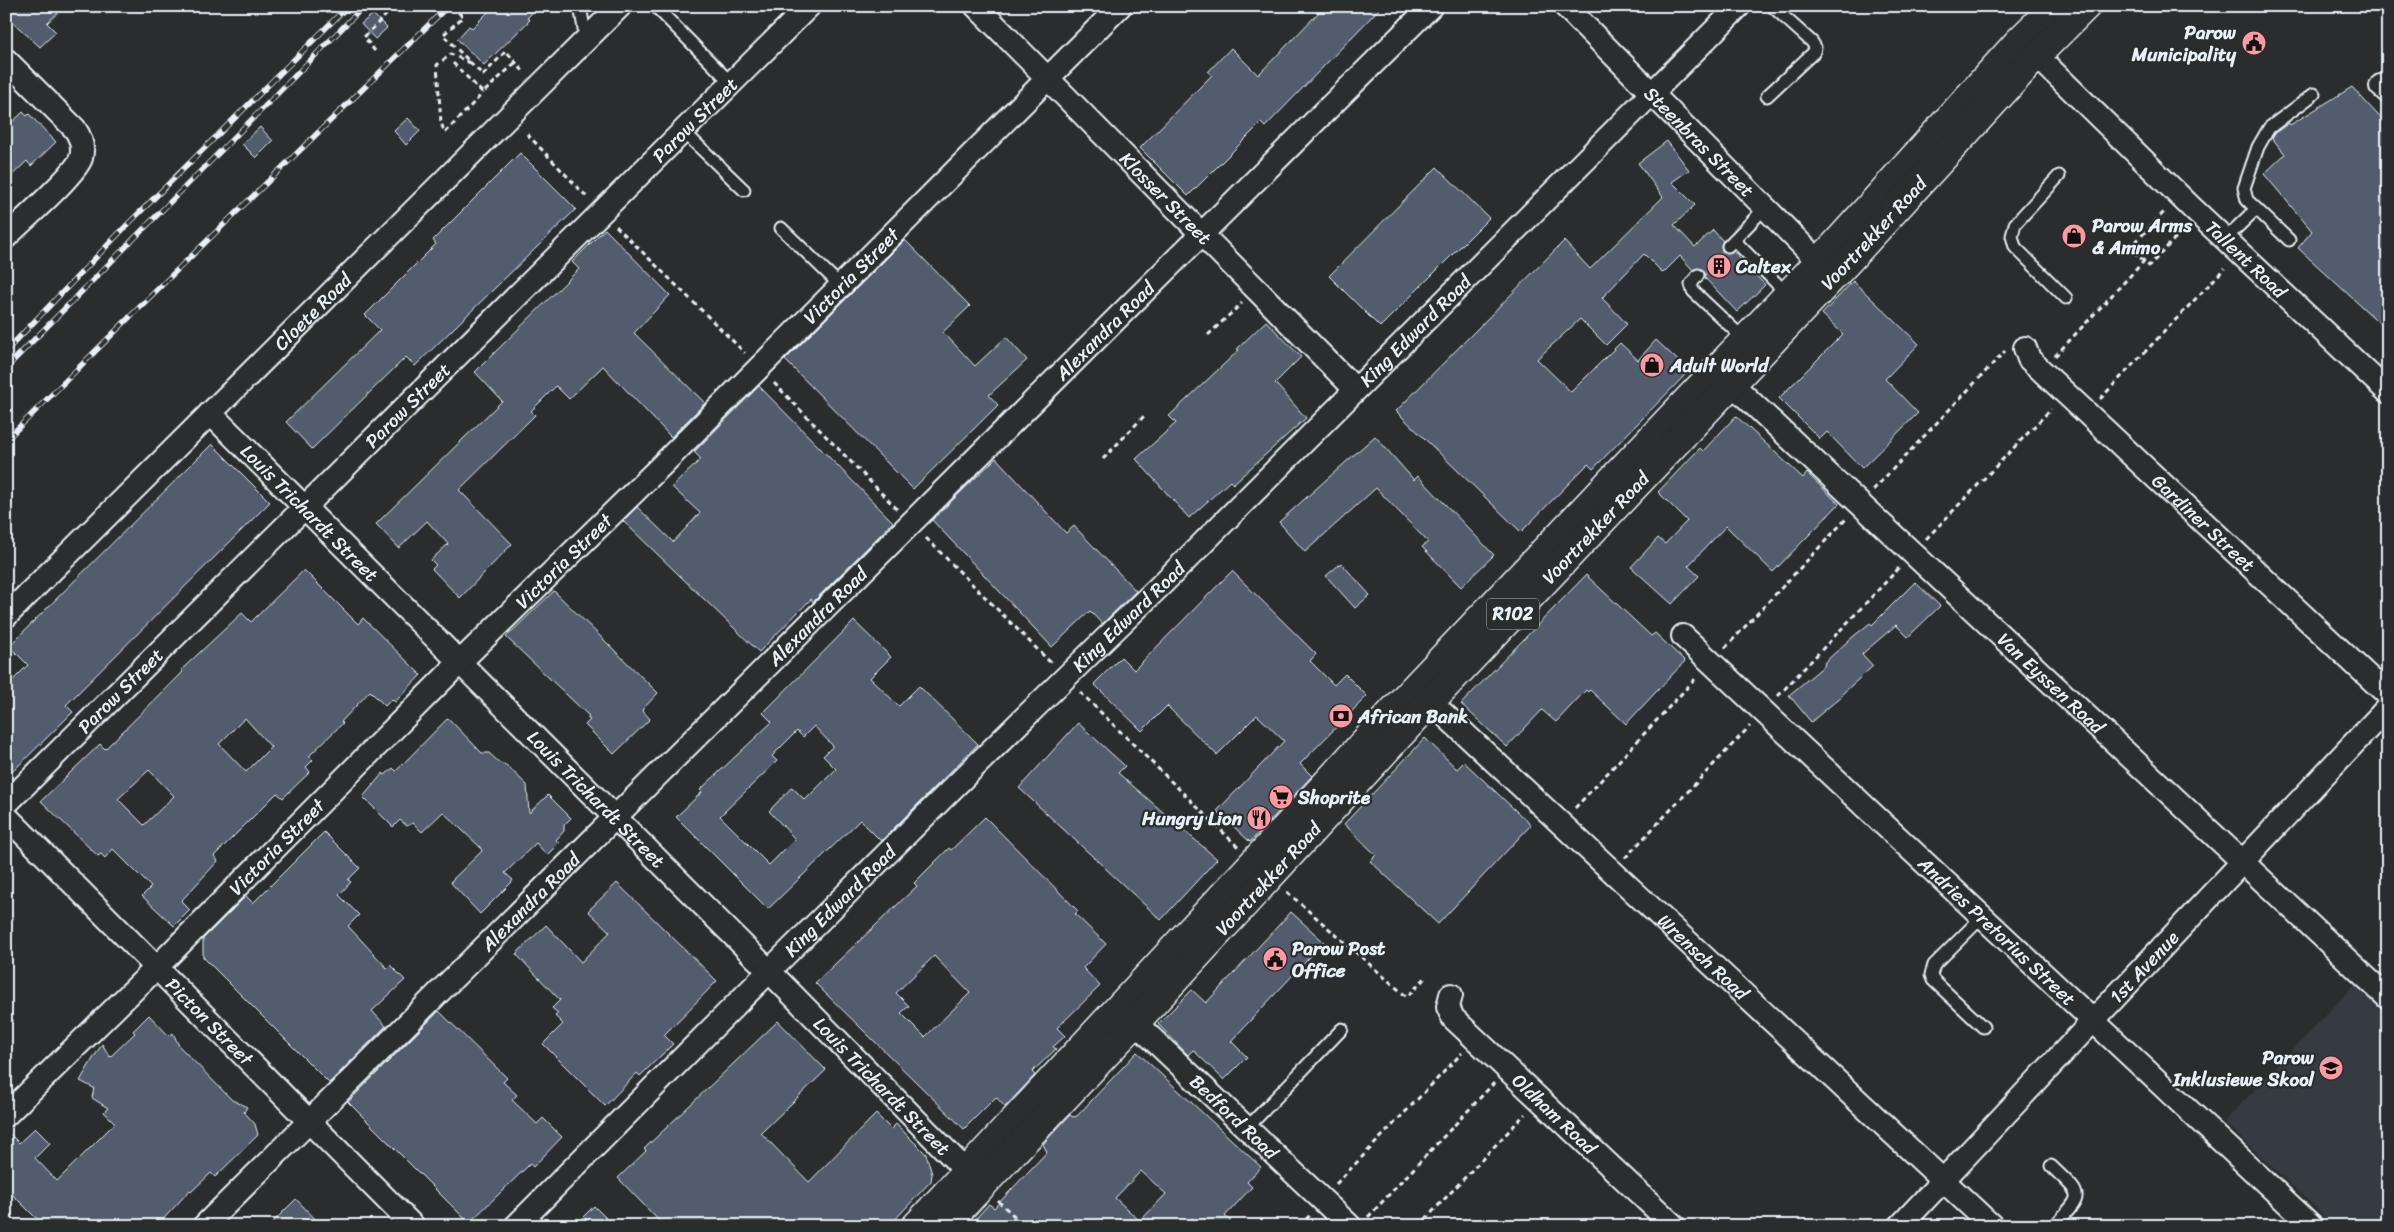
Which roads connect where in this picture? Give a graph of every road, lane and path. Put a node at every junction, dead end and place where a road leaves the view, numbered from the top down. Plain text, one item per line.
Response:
1 (395, 6) edge
2 (406, 6) edge
3 (452, 6) edge
4 (580, 6) edge
5 (620, 6) edge
6 (655, 6) edge
7 (808, 6) edge
8 (976, 6) edge
9 (1120, 6) edge
10 (1431, 6) edge
11 (1565, 6) edge
12 (1739, 6) edge
13 (1772, 6) edge
14 (2055, 6) edge
15 (2086, 6) edge
16 (402, 10) dead end
17 (586, 40) junction
18 (2029, 48) junction
19 (375, 50) dead end
20 (6, 60) edge
21 (516, 62) junction
22 (453, 63) dead end
23 (471, 64) junction
24 (518, 76) dead end
25 (1048, 78) junction
26 (731, 83) junction
27 (483, 93) junction
28 (1651, 94) junction
29 (2314, 94) dead end
30 (1766, 96) dead end
31 (683, 131) junction
32 (527, 134) dead end
33 (2059, 176) dead end
34 (744, 190) dead end
35 (586, 197) dead end
36 (2170, 206) dead end
37 (1765, 208) junction
38 (2256, 210) junction
39 (2189, 224) dead end
40 (782, 228) dead end
41 (1201, 234) junction
42 (6, 236) edge
43 (2224, 239) junction
44 (2289, 240) dead end
45 (2144, 261) junction
46 (2231, 262) dead end
47 (1826, 269) junction
48 (1695, 280) dead end
49 (840, 285) junction
50 (1257, 290) junction
51 (1787, 294) junction
52 (2066, 298) dead end
53 (1208, 335) dead end
54 (1744, 340) junction
55 (2017, 348) joint
56 (2051, 360) dead end
57 (1723, 376) junction
58 (1355, 389) junction
59 (2388, 392) edge
60 (2062, 398) junction
61 (2096, 403) dead end
62 (210, 413) junction
63 (1144, 416) dead end
64 (1103, 459) dead end
65 (1870, 493) dead end
66 (304, 508) junction
67 (1924, 542) dead end
68 (6, 616) edge
69 (1683, 636) dead end
70 (459, 663) junction
71 (1423, 694) junction
72 (2388, 695) edge
73 (2388, 707) edge
74 (6, 804) edge
75 (6, 816) edge
76 (615, 818) junction
77 (2242, 862) junction
78 (1280, 886) dead end
79 (1983, 916) junction
80 (157, 967) junction
81 (769, 971) junction
82 (1426, 977) dead end
83 (1451, 995) dead end
84 (2388, 998) edge
85 (1128, 1015) junction
86 (2094, 1020) junction
87 (1983, 1027) dead end
88 (1342, 1029) dead end
89 (1464, 1050) dead end
90 (1498, 1079) dead end
91 (1530, 1108) dead end
92 (6, 1115) edge
93 (309, 1121) junction
94 (1247, 1128) junction
95 (2051, 1166) dead end
96 (974, 1179) junction
97 (1944, 1181) junction
98 (1334, 1186) dead end
99 (1358, 1222) edge
100 (204, 1226) edge
101 (413, 1226) edge
102 (516, 1226) edge
103 (916, 1226) edge
104 (944, 1226) edge
105 (1025, 1226) edge
106 (1419, 1226) edge
107 (1674, 1226) edge
108 (1900, 1226) edge
109 (1992, 1226) edge
110 (2054, 1226) edge
111 (2312, 1226) edge

1 - 19 path
2 - 16 path
3 - 23 path
4 - 17 lane
5 - 17 street, Cloete Road
6 - 26 lane
7 - 26 street, Parow Street
8 - 25 street, Klosser Street
9 - 25 street, Victoria Street
10 - 41 street, Alexandra Road
11 - 28 street, Steenbras Street
12 - 28 street, King Edward Road
13 - 30 lane
14 - 18 main road, Voortrekker Road / R102
15 - 18 main road, Voortrekker Road / R102
17 - 62 street, Cloete Road
18 - 43 street, Tallent Road
18 - 47 main road, Voortrekker Road / R102
20 - 42 street
21 - 23 path
21 - 24 path
21 - 27 path
22 - 27 path
23 - 27 path
25 - 41 street, Klosser Street
25 - 49 street, Victoria Street
26 - 31 street, Parow Street
28 - 37 street, Steenbras Street
28 - 58 street, King Edward Road
29 - 38 lane
31 - 34 lane
31 - 66 street, Parow Street
32 - 35 path
33 - 52 lane
36 - 45 path
37 - 47 street, Steenbras Street
37 - 51 lane
38 - 43 lane
38 - 44 lane
39 - 45 path
40 - 49 lane
41 - 50 street, Klosser Street
41 - 76 street, Alexandra Road
43 - 59 street, Tallent Road
45 - 56 path
46 - 61 path
47 - 51 main road, Voortrekker Road / R102
47 - 57 main road, Voortrekker Road / R102
48 - 54 lane
49 - 70 street, Victoria Street
50 - 53 path
50 - 58 street, Klosser Street
51 - 54 main road, Voortrekker Road / R102
54 - 57 main road, Voortrekker Road / R102
55 - 60 street, Gardiner Street
55 - 65 path
57 - 71 main road, Voortrekker Road / R102
57 - 77 street, Van Eyssen Road
58 - 81 street, King Edward Road
60 - 67 path
60 - 72 street, Gardiner Street
62 - 66 street, Louis Trichardt Street
62 - 68 street, Cloete Road
63 - 64 path
66 - 70 street, Louis Trichardt Street
66 - 74 street, Parow Street
69 - 79 street, Andries Pretorius Street
70 - 76 street, Louis Trichardt Street
70 - 80 street, Victoria Street
71 - 85 main road, Voortrekker Road / R102
71 - 97 street, Wrensch Road
73 - 77 street, 1st Avenue
75 - 80 street, Picton Street
76 - 81 street, Louis Trichardt Street
76 - 93 street, Alexandra Road
77 - 84 street, Van Eyssen Road
77 - 86 street, 1st Avenue
78 - 82 path
79 - 86 street, Andries Pretorius Street
79 - 87 lane
80 - 92 street, Victoria Street
80 - 93 street, Picton Street
81 - 96 street, Louis Trichardt Street
81 - 102 street, King Edward Road
83 - 107 street, Oldham Road
85 - 94 street, Bedford Road
85 - 96 main road, Voortrekker Road / R102
86 - 97 street, 1st Avenue
86 - 111 street, Andries Pretorius Street
88 - 94 lane
89 - 98 path
90 - 99 path
91 - 106 path
93 - 100 street, Alexandra Road
93 - 101 street, Picton Street
94 - 99 street, Bedford Road
95 - 110 lane
96 - 103 main road, Voortrekker Road / R102
96 - 104 main road, Voortrekker Road / R102
96 - 105 path
97 - 108 street, 1st Avenue
97 - 109 street, Wrensch Road

